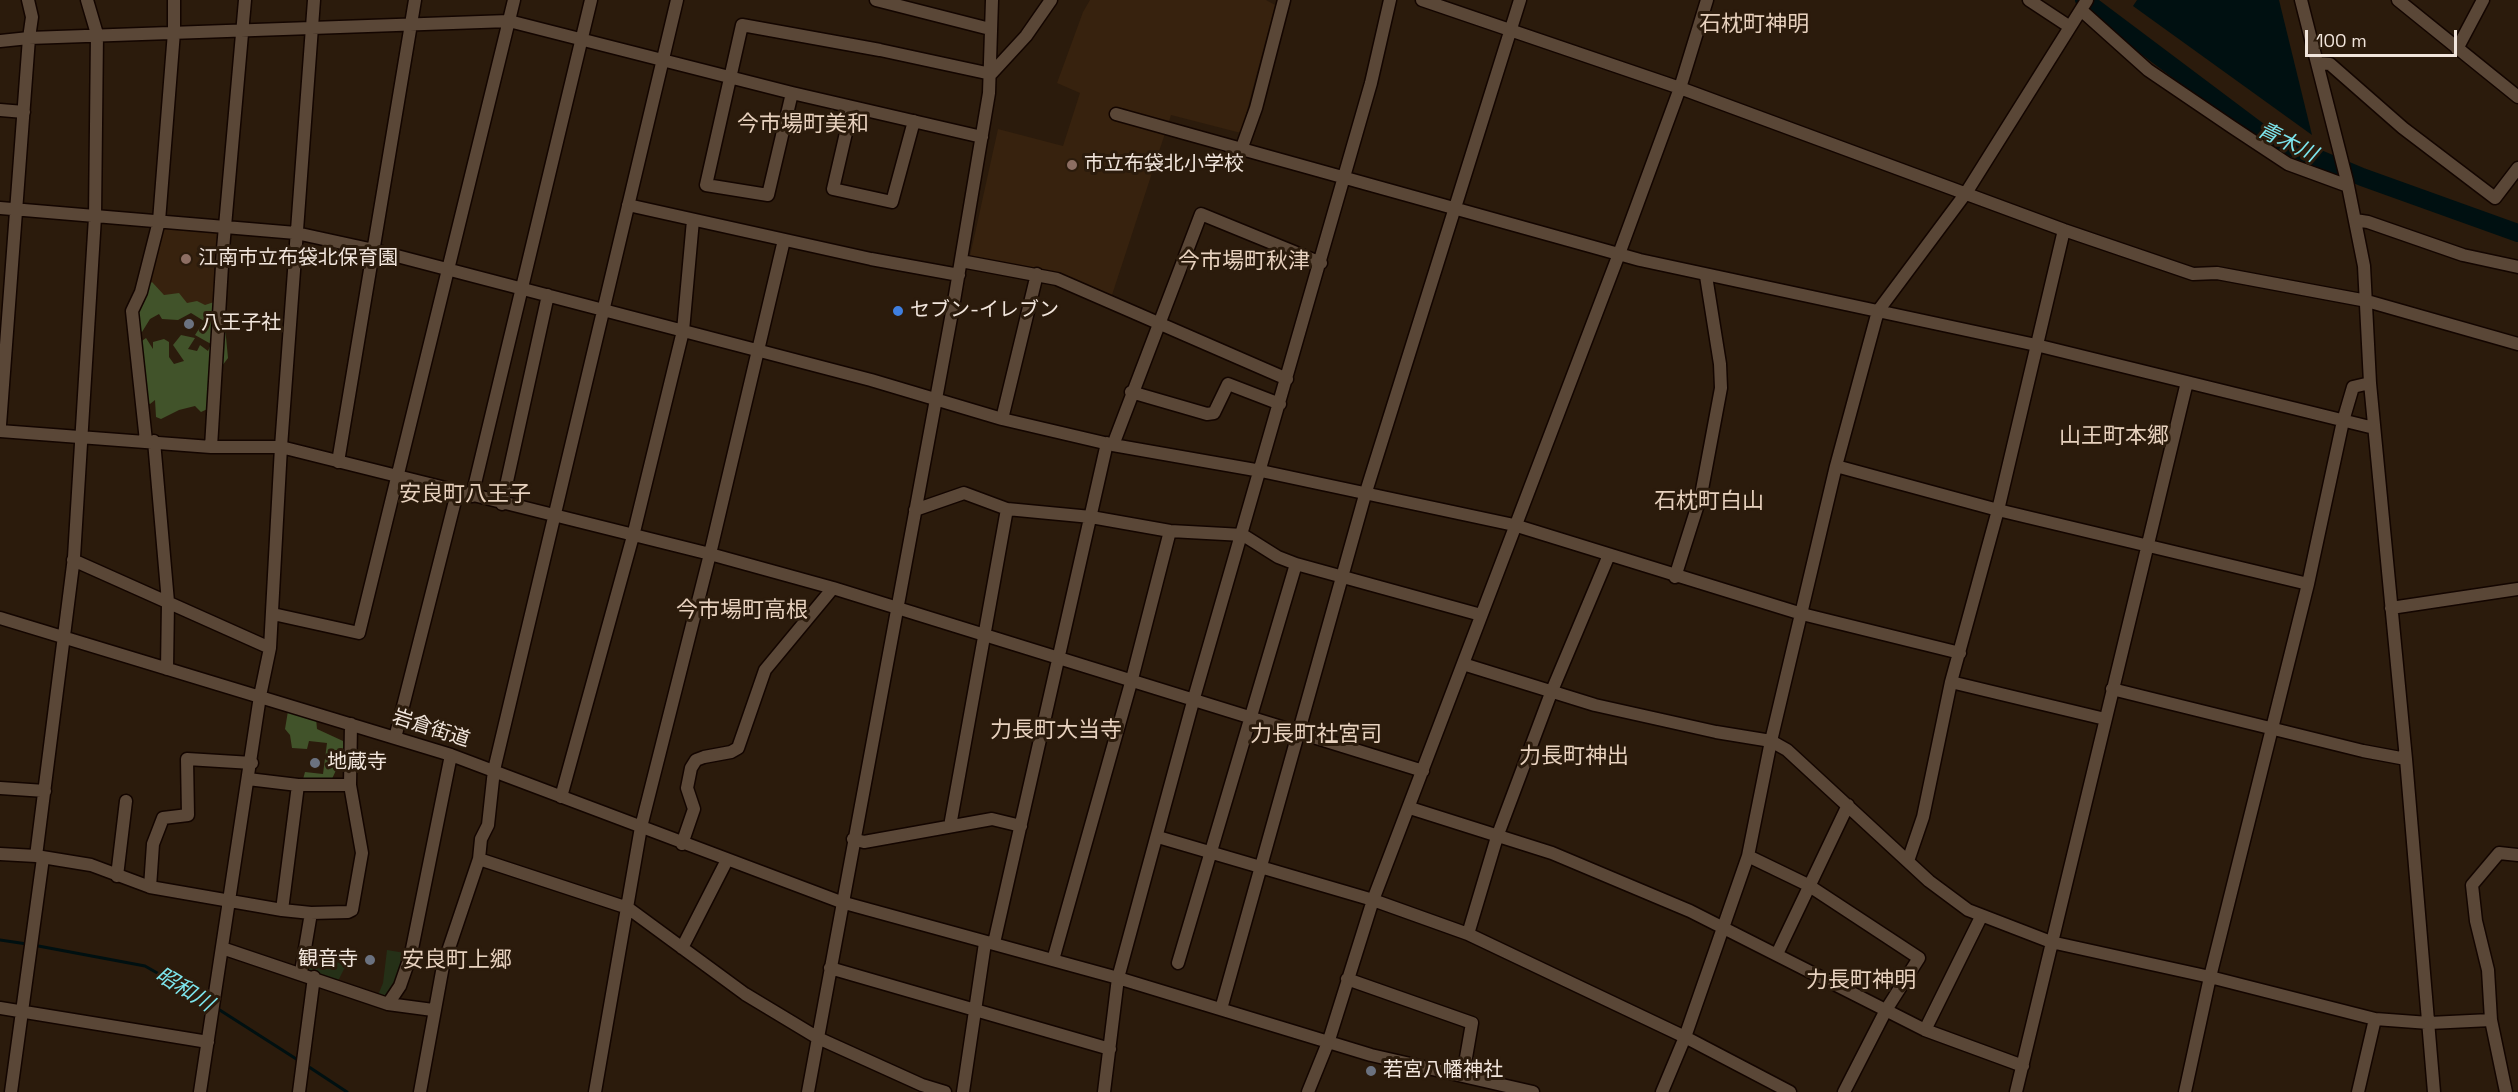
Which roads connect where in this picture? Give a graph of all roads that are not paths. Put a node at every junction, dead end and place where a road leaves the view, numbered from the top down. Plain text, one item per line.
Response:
1 (28, 0) edge
2 (87, 0) edge
3 (174, 0) edge
4 (245, 0) edge
5 (314, 0) edge
6 (415, 0) edge
7 (514, 0) edge
8 (591, 0) edge
9 (677, 0) edge
10 (876, 0) edge
11 (992, 0) edge
12 (1051, 0) edge
13 (1284, 0) edge
14 (1390, 0) edge
15 (1422, 0) edge
16 (1520, 0) edge
17 (1707, 0) edge
18 (2029, 0) edge
19 (2301, 0) edge
20 (2398, 0) edge
21 (2483, 0) edge
22 (2084, 5) edge
23 (509, 21) junction
24 (411, 24) junction
25 (2070, 27) junction
26 (312, 28) junction
27 (242, 29) junction
28 (990, 29) junction
29 (1510, 31) junction
30 (174, 32) junction
31 (97, 34) junction
32 (29, 38) junction
33 (583, 39) junction
34 (0, 41) edge
35 (2457, 49) junction
36 (662, 61) junction
37 (2317, 63) junction
38 (991, 74) junction
39 (732, 78) junction
40 (1680, 88) junction
41 (792, 93) junction
42 (2518, 97) edge
43 (852, 107) junction
44 (0, 110) edge
45 (24, 112) junction
46 (1116, 114) dead end
47 (914, 121) junction
48 (982, 137) junction
49 (1241, 150) junction
50 (2518, 168) edge
51 (1344, 179) junction
52 (2347, 184) junction
53 (1966, 193) junction
54 (628, 205) junction
55 (0, 208) edge
56 (15, 209) junction
57 (1454, 209) junction
58 (95, 217) junction
59 (693, 220) junction
60 (2355, 220) junction
61 (159, 221) junction
62 (226, 227) junction
63 (2064, 230) junction
64 (296, 232) junction
65 (784, 240) junction
66 (374, 250) junction
67 (1619, 254) junction
68 (961, 261) junction
69 (1320, 263) junction
70 (2518, 267) edge
71 (449, 269) junction
72 (1037, 274) junction
73 (959, 275) junction
74 (1706, 276) junction
75 (523, 288) junction
76 (548, 295) junction
77 (2367, 302) junction
78 (604, 310) junction
79 (1878, 311) junction
80 (1159, 322) junction
81 (683, 331) junction
82 (2518, 344) edge
83 (2036, 345) junction
84 (758, 350) junction
85 (1287, 379) junction
86 (2187, 382) junction
87 (2370, 383) junction
88 (1131, 392) junction
89 (935, 399) junction
90 (1280, 404) junction
91 (1002, 419) junction
92 (2343, 421) junction
93 (0, 425) edge
94 (2374, 428) junction
95 (0, 431) edge
96 (81, 436) junction
97 (150, 441) junction
98 (1110, 444) junction
99 (211, 447) junction
100 (281, 447) junction
101 (338, 462) junction
102 (1836, 466) junction
103 (1261, 471) junction
104 (398, 478) junction
105 (457, 492) junction
106 (1365, 495) junction
107 (472, 496) junction
108 (502, 504) junction
109 (1007, 509) junction
110 (915, 510) junction
111 (1998, 510) junction
112 (554, 517) junction
113 (1091, 517) junction
114 (1514, 525) junction
115 (1170, 531) junction
116 (1243, 535) junction
117 (633, 536) junction
118 (2147, 547) junction
119 (710, 554) junction
120 (1609, 555) junction
121 (73, 560) junction
122 (1296, 564) junction
123 (1675, 577) junction
124 (1342, 578) junction
125 (2308, 584) junction
126 (833, 588) junction
127 (2518, 589) edge
128 (168, 602) junction
129 (897, 608) junction
130 (2391, 608) junction
131 (273, 614) junction
132 (1802, 614) junction
133 (1481, 615) junction
134 (0, 618) edge
135 (985, 635) junction
136 (63, 636) junction
137 (270, 648) junction
138 (1960, 653) junction
139 (1060, 658) junction
140 (1463, 664) junction
141 (168, 669) junction
142 (1132, 680) junction
143 (1951, 682) junction
144 (2112, 689) junction
145 (1551, 693) junction
146 (260, 696) junction
147 (1194, 700) junction
148 (1251, 717) junction
149 (2105, 719) junction
150 (351, 724) junction
151 (2273, 727) junction
152 (1299, 732) junction
153 (394, 738) junction
154 (1771, 741) junction
155 (451, 755) junction
156 (2406, 759) junction
157 (252, 763) junction
158 (494, 770) junction
159 (1423, 771) junction
160 (248, 779) junction
161 (298, 785) junction
162 (350, 785) junction
163 (0, 788) edge
164 (45, 791) junction
165 (561, 797) junction
166 (126, 801) dead end
167 (1848, 805) junction
168 (1410, 808) junction
169 (950, 825) junction
170 (1021, 826) junction
171 (641, 827) junction
172 (1158, 837) junction
173 (1497, 837) junction
174 (853, 839) junction
175 (682, 844) junction
176 (1210, 853) junction
177 (0, 854) edge
178 (2518, 855) edge
179 (1748, 856) junction
180 (40, 857) junction
181 (479, 859) junction
182 (727, 860) junction
183 (1908, 861) junction
184 (1261, 868) junction
185 (117, 876) junction
186 (1808, 885) junction
187 (150, 887) junction
188 (229, 899) junction
189 (1372, 900) junction
190 (841, 902) junction
191 (628, 908) junction
192 (282, 909) junction
193 (311, 913) junction
194 (1981, 917) junction
195 (1722, 926) junction
196 (1467, 934) junction
197 (2051, 942) junction
198 (989, 943) junction
199 (222, 948) junction
200 (682, 948) junction
201 (1777, 954) junction
202 (1053, 960) junction
203 (1178, 963) dead end
204 (830, 968) junction
205 (301, 972) junction
206 (314, 977) junction
207 (2210, 977) junction
208 (1118, 978) junction
209 (1347, 980) junction
210 (388, 1004) junction
211 (0, 1008) edge
212 (1221, 1009) junction
213 (433, 1010) junction
214 (1886, 1010) junction
215 (976, 1011) junction
216 (22, 1012) junction
217 (2375, 1019) junction
218 (2491, 1020) junction
219 (2429, 1023) junction
220 (1925, 1030) junction
221 (1684, 1037) junction
222 (818, 1038) junction
223 (1329, 1040) junction
224 (208, 1042) junction
225 (1110, 1049) junction
226 (2022, 1066) junction
227 (1463, 1076) junction
228 (1480, 1086) edge
229 (11, 1092) edge
230 (200, 1092) edge
231 (299, 1092) edge
232 (420, 1092) edge
233 (595, 1092) edge
234 (808, 1092) edge
235 (945, 1092) edge
236 (963, 1092) edge
237 (1104, 1092) edge
238 (1308, 1092) edge
239 (1533, 1092) edge
240 (1662, 1092) edge
241 (1790, 1092) edge
242 (1844, 1092) edge
243 (2016, 1092) edge
244 (2186, 1092) edge
245 (2358, 1092) edge
246 (2434, 1092) edge
247 (2506, 1092) edge

1 - 32 street
2 - 31 street
3 - 30 street
4 - 27 street
5 - 26 street
6 - 24 street
7 - 23 street
8 - 33 street
9 - 36 street
10 - 28 street
11 - 28 street
12 - 38 street
13 - 49 street
14 - 51 street
15 - 29 street
16 - 29 street
17 - 40 street
18 - 25 street
19 - 37 street
20 - 35 street
21 - 35 street
22 - 25 street
22 - 52 street
23 - 24 street
23 - 33 street
23 - 71 street
24 - 26 street
24 - 66 street
25 - 53 street
26 - 27 street
26 - 64 street
27 - 30 street
27 - 62 street
28 - 38 street
29 - 40 street
29 - 57 street
30 - 31 street
30 - 61 street
31 - 32 street
31 - 58 street
32 - 34 street
32 - 45 street
33 - 36 street
33 - 75 street
35 - 42 street
36 - 39 street
36 - 54 street
37 - 50 street
37 - 52 street
38 - 39 street
38 - 48 street
39 - 41 street
39 - 41 street
40 - 53 street
40 - 67 street
41 - 43 street
43 - 47 street
43 - 47 street
44 - 45 street
45 - 56 street
46 - 49 street
47 - 48 street
48 - 68 street
49 - 51 street
51 - 57 street
51 - 69 street
52 - 60 street
53 - 63 street
53 - 79 street
54 - 59 street
54 - 78 street
55 - 56 street
56 - 58 street
56 - 93 street
57 - 67 street
57 - 106 street
58 - 61 street
58 - 96 street
59 - 65 street
59 - 81 street
60 - 70 street
60 - 77 street
61 - 62 street
61 - 97 street
62 - 64 street
62 - 99 street
63 - 77 street
63 - 83 street
64 - 66 street
64 - 100 street
65 - 73 street
65 - 84 street
66 - 71 street
66 - 101 street
67 - 74 street
67 - 114 street
68 - 72 street
68 - 73 street
69 - 80 street
69 - 85 street
71 - 75 street
71 - 104 street
72 - 80 street
72 - 91 street
73 - 89 street
74 - 79 street
74 - 123 street
75 - 76 street
75 - 107 street
76 - 78 street
76 - 108 street
77 - 82 street
77 - 87 street
78 - 81 street
78 - 112 street
79 - 83 street
79 - 102 street
80 - 85 street
80 - 88 street
81 - 84 street
81 - 117 street
83 - 86 street
83 - 111 street
84 - 89 street
84 - 119 street
85 - 90 street
86 - 92 street
86 - 118 street
87 - 92 street
87 - 94 street
88 - 90 street
88 - 98 street
89 - 91 street
89 - 110 street
90 - 103 street
91 - 98 street
92 - 94 street
92 - 125 street
94 - 130 street
95 - 96 street
96 - 97 street
96 - 121 street
97 - 99 street
97 - 128 street
98 - 103 street
98 - 113 street
99 - 100 street
100 - 101 street
100 - 131 street
101 - 104 street
102 - 111 street
102 - 132 street
103 - 106 street
103 - 116 street
104 - 105 street
104 - 131 street
105 - 107 street
105 - 153 street
106 - 114 street
106 - 124 street
107 - 108 street
108 - 112 street
109 - 110 street
109 - 113 street
109 - 135 street
110 - 129 street
111 - 118 street
111 - 138 street
112 - 117 street
112 - 158 street
113 - 115 street
113 - 139 street
114 - 120 street
114 - 133 street
115 - 116 street
115 - 142 street
116 - 122 street
116 - 147 street
117 - 119 street
117 - 165 street
118 - 125 street
118 - 144 street
119 - 126 street
119 - 171 street
120 - 123 street
120 - 145 street
121 - 128 street
121 - 136 street
122 - 124 street
122 - 148 street
123 - 132 street
124 - 133 street
124 - 152 street
125 - 151 street
126 - 129 street
126 - 175 street
127 - 130 street
128 - 137 street
128 - 141 street
129 - 135 street
129 - 174 street
130 - 156 street
131 - 137 street
132 - 138 street
132 - 154 street
133 - 140 street
134 - 136 street, 岩倉街道
135 - 139 street
135 - 169 street
136 - 141 street, 岩倉街道
136 - 164 street
137 - 146 street
138 - 143 street
139 - 142 street
139 - 170 street
140 - 145 street
140 - 159 street
141 - 146 street, 岩倉街道
142 - 147 street
142 - 202 street
143 - 149 street
143 - 183 street
144 - 149 street
144 - 151 street
145 - 154 street
145 - 173 street
146 - 150 street, 岩倉街道
146 - 157 street
147 - 148 street
147 - 172 street
148 - 152 street
148 - 176 street
149 - 197 street
150 - 153 street, 岩倉街道
150 - 162 street
151 - 156 street
151 - 207 street
152 - 159 street
152 - 184 street
153 - 155 street, 岩倉街道
154 - 167 street
154 - 179 street
155 - 158 street, 岩倉街道
155 - 210 street
156 - 219 street
157 - 160 street
157 - 187 street
158 - 165 street, 岩倉街道
158 - 181 street
159 - 168 street
160 - 161 street
160 - 188 street
161 - 162 street
161 - 192 street
162 - 193 street
163 - 164 street
164 - 180 street
165 - 171 street, 岩倉街道
166 - 185 street
167 - 183 street
167 - 186 street
168 - 173 street
168 - 189 street
169 - 170 street
169 - 174 street
170 - 198 street
171 - 175 street, 岩倉街道
171 - 191 street
172 - 176 street
172 - 208 street
173 - 195 street
173 - 196 street
174 - 190 street
175 - 182 street, 岩倉街道
176 - 184 street
176 - 203 street
177 - 180 street
178 - 218 street
179 - 186 street
179 - 195 street
180 - 185 street
180 - 216 street
181 - 191 street
181 - 213 street
182 - 190 street, 岩倉街道
182 - 200 street
183 - 194 street
184 - 189 street
184 - 212 street
185 - 187 street
186 - 201 street
186 - 214 street
187 - 188 street
188 - 192 street
188 - 199 street
189 - 196 street
189 - 209 street
190 - 198 street, 岩倉街道
190 - 204 street
191 - 200 street
191 - 233 street
192 - 193 street
193 - 205 street
194 - 197 street
194 - 220 street
195 - 201 street
195 - 221 street
196 - 221 street
197 - 207 street
197 - 226 street
198 - 202 street, 岩倉街道
198 - 215 street
199 - 205 street
199 - 224 street
200 - 222 street
201 - 214 street
202 - 208 street, 岩倉街道
204 - 215 street
204 - 222 street
205 - 206 street
206 - 210 street
206 - 231 street
207 - 217 street
207 - 244 street
208 - 212 street, 岩倉街道
208 - 225 street
209 - 223 street
209 - 227 street
210 - 213 street
211 - 216 street
212 - 223 street, 岩倉街道
213 - 232 street
214 - 220 street
214 - 242 street
215 - 225 street
215 - 236 street
216 - 224 street
216 - 229 street
217 - 219 street
217 - 245 street
218 - 219 street
218 - 247 street
219 - 246 street
220 - 226 street
221 - 240 street
221 - 241 street
222 - 234 street
222 - 235 street
223 - 227 street, 岩倉街道
223 - 238 street
224 - 230 street
225 - 237 street
226 - 243 street
227 - 228 street, 岩倉街道
228 - 239 street, 岩倉街道

